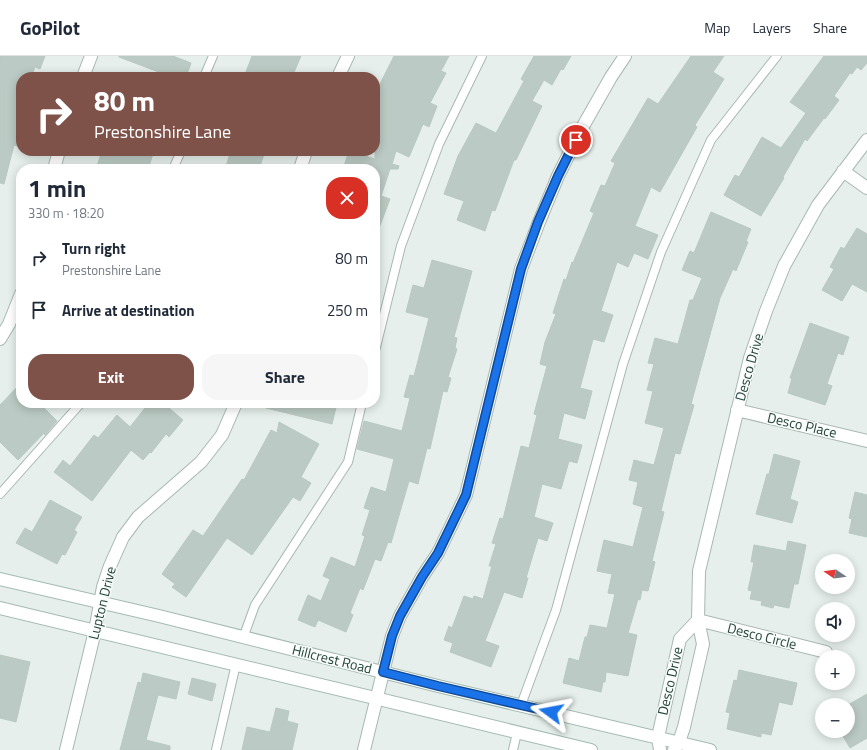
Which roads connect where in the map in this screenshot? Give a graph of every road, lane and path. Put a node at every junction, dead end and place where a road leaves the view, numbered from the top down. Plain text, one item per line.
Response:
1 (91, 56) edge
2 (213, 56) edge
3 (348, 56) edge
4 (482, 56) edge
5 (625, 56) edge
6 (777, 56) edge
7 (85, 72) edge
8 (206, 72) edge
9 (340, 72) edge
10 (867, 140) edge
11 (843, 171) junction
12 (867, 188) edge
13 (16, 306) edge
14 (380, 331) edge
15 (0, 339) edge
16 (77, 408) edge
17 (234, 408) edge
18 (361, 408) edge
19 (737, 410) junction
20 (867, 441) edge
21 (0, 494) edge
22 (0, 579) edge
23 (101, 603) junction
24 (0, 608) edge
25 (698, 620) junction
26 (95, 631) junction
27 (243, 638) junction
28 (818, 650) edge
29 (236, 664) junction
30 (383, 672) junction
31 (377, 698) junction
32 (521, 705) junction
33 (517, 733) junction
34 (658, 737) junction
35 (677, 746) edge
36 (66, 750) edge
37 (216, 750) edge
38 (364, 750) edge
39 (513, 750) edge
40 (591, 750) edge
41 (660, 750) edge
42 (710, 750) edge

1 - 7 street
2 - 8 lane
3 - 9 street
4 - 14 lane
5 - 30 street
6 - 32 lane
10 - 11 street, Desco Drive
11 - 12 street
11 - 19 street, Desco Drive
13 - 15 street
16 - 21 lane
17 - 23 street, Lupton Drive
18 - 27 lane
19 - 20 street, Desco Place
19 - 25 street, Desco Drive
22 - 23 street, Hillcrest Road
23 - 26 street, Lupton Drive
23 - 27 street, Hillcrest Road
24 - 26 street, Hillcrest Road
25 - 28 street, Desco Circle
25 - 34 street, Desco Drive
25 - 35 street, Desco Drive
26 - 29 street, Hillcrest Road
26 - 36 street, Lupton Drive
27 - 30 street, Hillcrest Road
29 - 31 street, Hillcrest Road
29 - 37 lane
30 - 31 street
30 - 32 street, Hillcrest Road
31 - 33 street, Hillcrest Road
31 - 38 street
32 - 34 street, Hillcrest Road
33 - 39 lane
33 - 40 street, Hillcrest Road
34 - 35 street, Hillcrest Road
34 - 41 street, Desco Drive
35 - 42 street, Hillcrest Road

